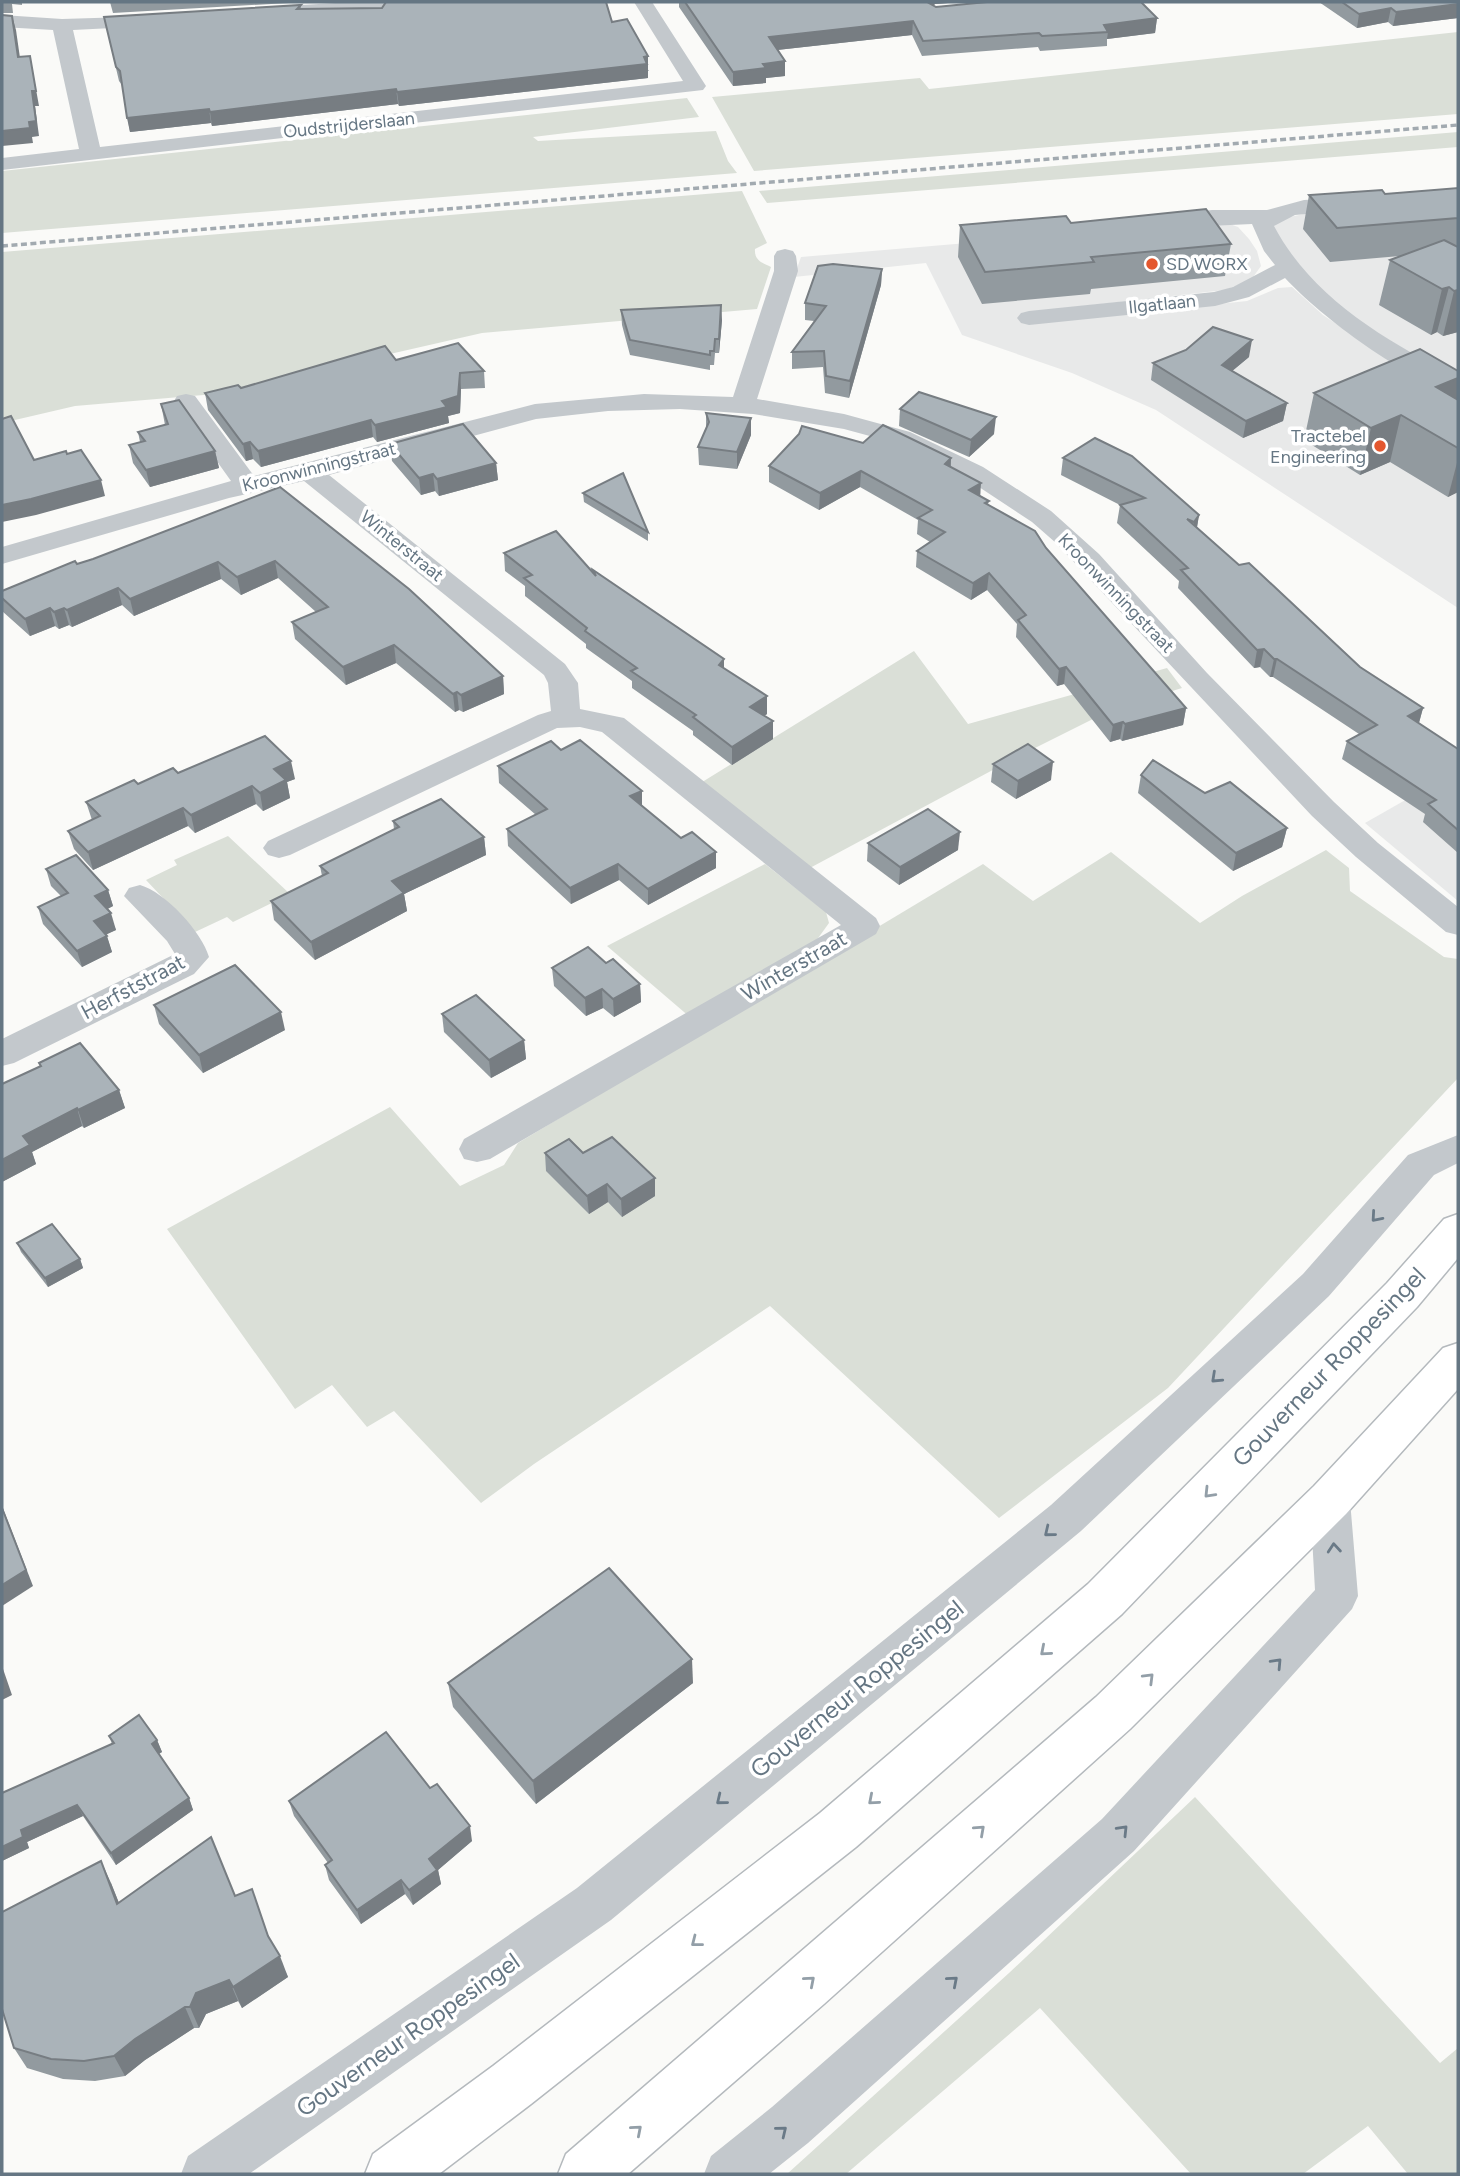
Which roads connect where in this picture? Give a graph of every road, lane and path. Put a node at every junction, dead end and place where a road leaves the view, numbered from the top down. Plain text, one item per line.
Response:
1 (84, 2) edge
2 (436, 2) edge
3 (643, 2) edge
4 (351, 5) edge
5 (267, 13) edge
6 (172, 18) edge
7 (2, 21) edge
8 (62, 25) junction
9 (90, 155) junction
10 (2, 164) edge
11 (1375, 202) edge
12 (1269, 217) junction
13 (1143, 223) edge
14 (785, 256) dead end
15 (1288, 268) junction
16 (1029, 318) dead end
17 (1458, 386) edge
18 (186, 401) dead end
19 (743, 404) junction
20 (309, 472) junction
21 (248, 486) junction
22 (2, 556) edge
23 (566, 716) junction
24 (279, 848) dead end
25 (139, 896) dead end
26 (1458, 924) edge
27 (2, 1054) edge
28 (1458, 1148) edge
29 (477, 1149) dead end
30 (1458, 1230) edge
31 (1458, 1360) edge
32 (1330, 1500) junction
33 (206, 2174) edge
34 (393, 2174) edge
35 (586, 2174) edge
36 (729, 2174) edge

1 - 8 street
2 - 4 street
3 - 9 street, Oudstrijderslaan
4 - 5 street
6 - 8 street
7 - 8 street
8 - 9 street
9 - 10 street, Oudstrijderslaan
11 - 12 street
12 - 13 street
12 - 15 street
14 - 19 street
15 - 16 street, Ilgatlaan
15 - 17 street
18 - 21 street
19 - 20 street, Kroonwinningstraat
19 - 26 street, Kroonwinningstraat
20 - 21 street, Kroonwinningstraat
20 - 23 street, Winterstraat
21 - 22 street, Kroonwinningstraat
23 - 24 street, Winterstraat
23 - 29 street, Winterstraat
25 - 27 street, Herfststraat
28 -> 33 street, Gouverneur Roppesingel
30 -> 34 highway, Gouverneur Roppesingel
31 - 32 highway
35 -> 32 highway
36 -> 32 street

